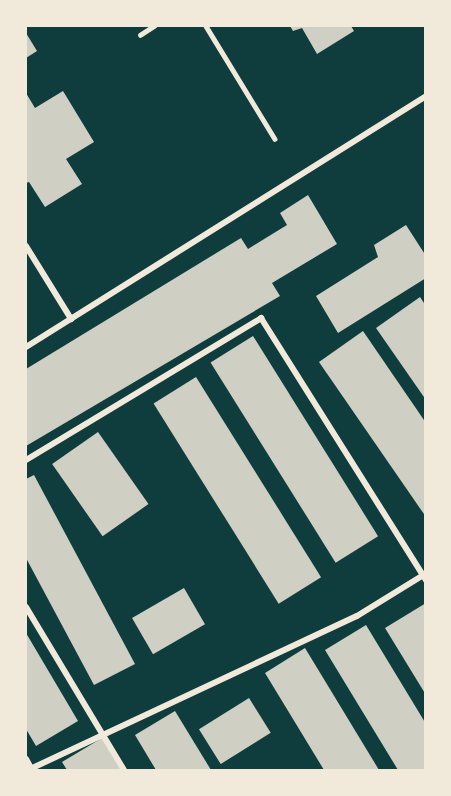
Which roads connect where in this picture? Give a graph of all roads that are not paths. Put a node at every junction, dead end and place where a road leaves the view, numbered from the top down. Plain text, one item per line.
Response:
1 (154, 26) edge
2 (206, 26) edge
3 (140, 35) dead end
4 (426, 96) edge
5 (275, 139) dead end
6 (26, 246) edge
7 (71, 319) junction
8 (26, 347) edge
9 (26, 459) edge
10 (425, 576) edge
11 (26, 607) edge
12 (103, 735) junction
13 (26, 759) edge
14 (31, 770) edge
15 (124, 771) edge

1 - 3 lane
2 - 5 lane
4 - 7 street
6 - 7 street
7 - 8 street
9 - 10 street
10 - 12 street
11 - 12 street
12 - 14 street
12 - 15 street
13 - 14 street

